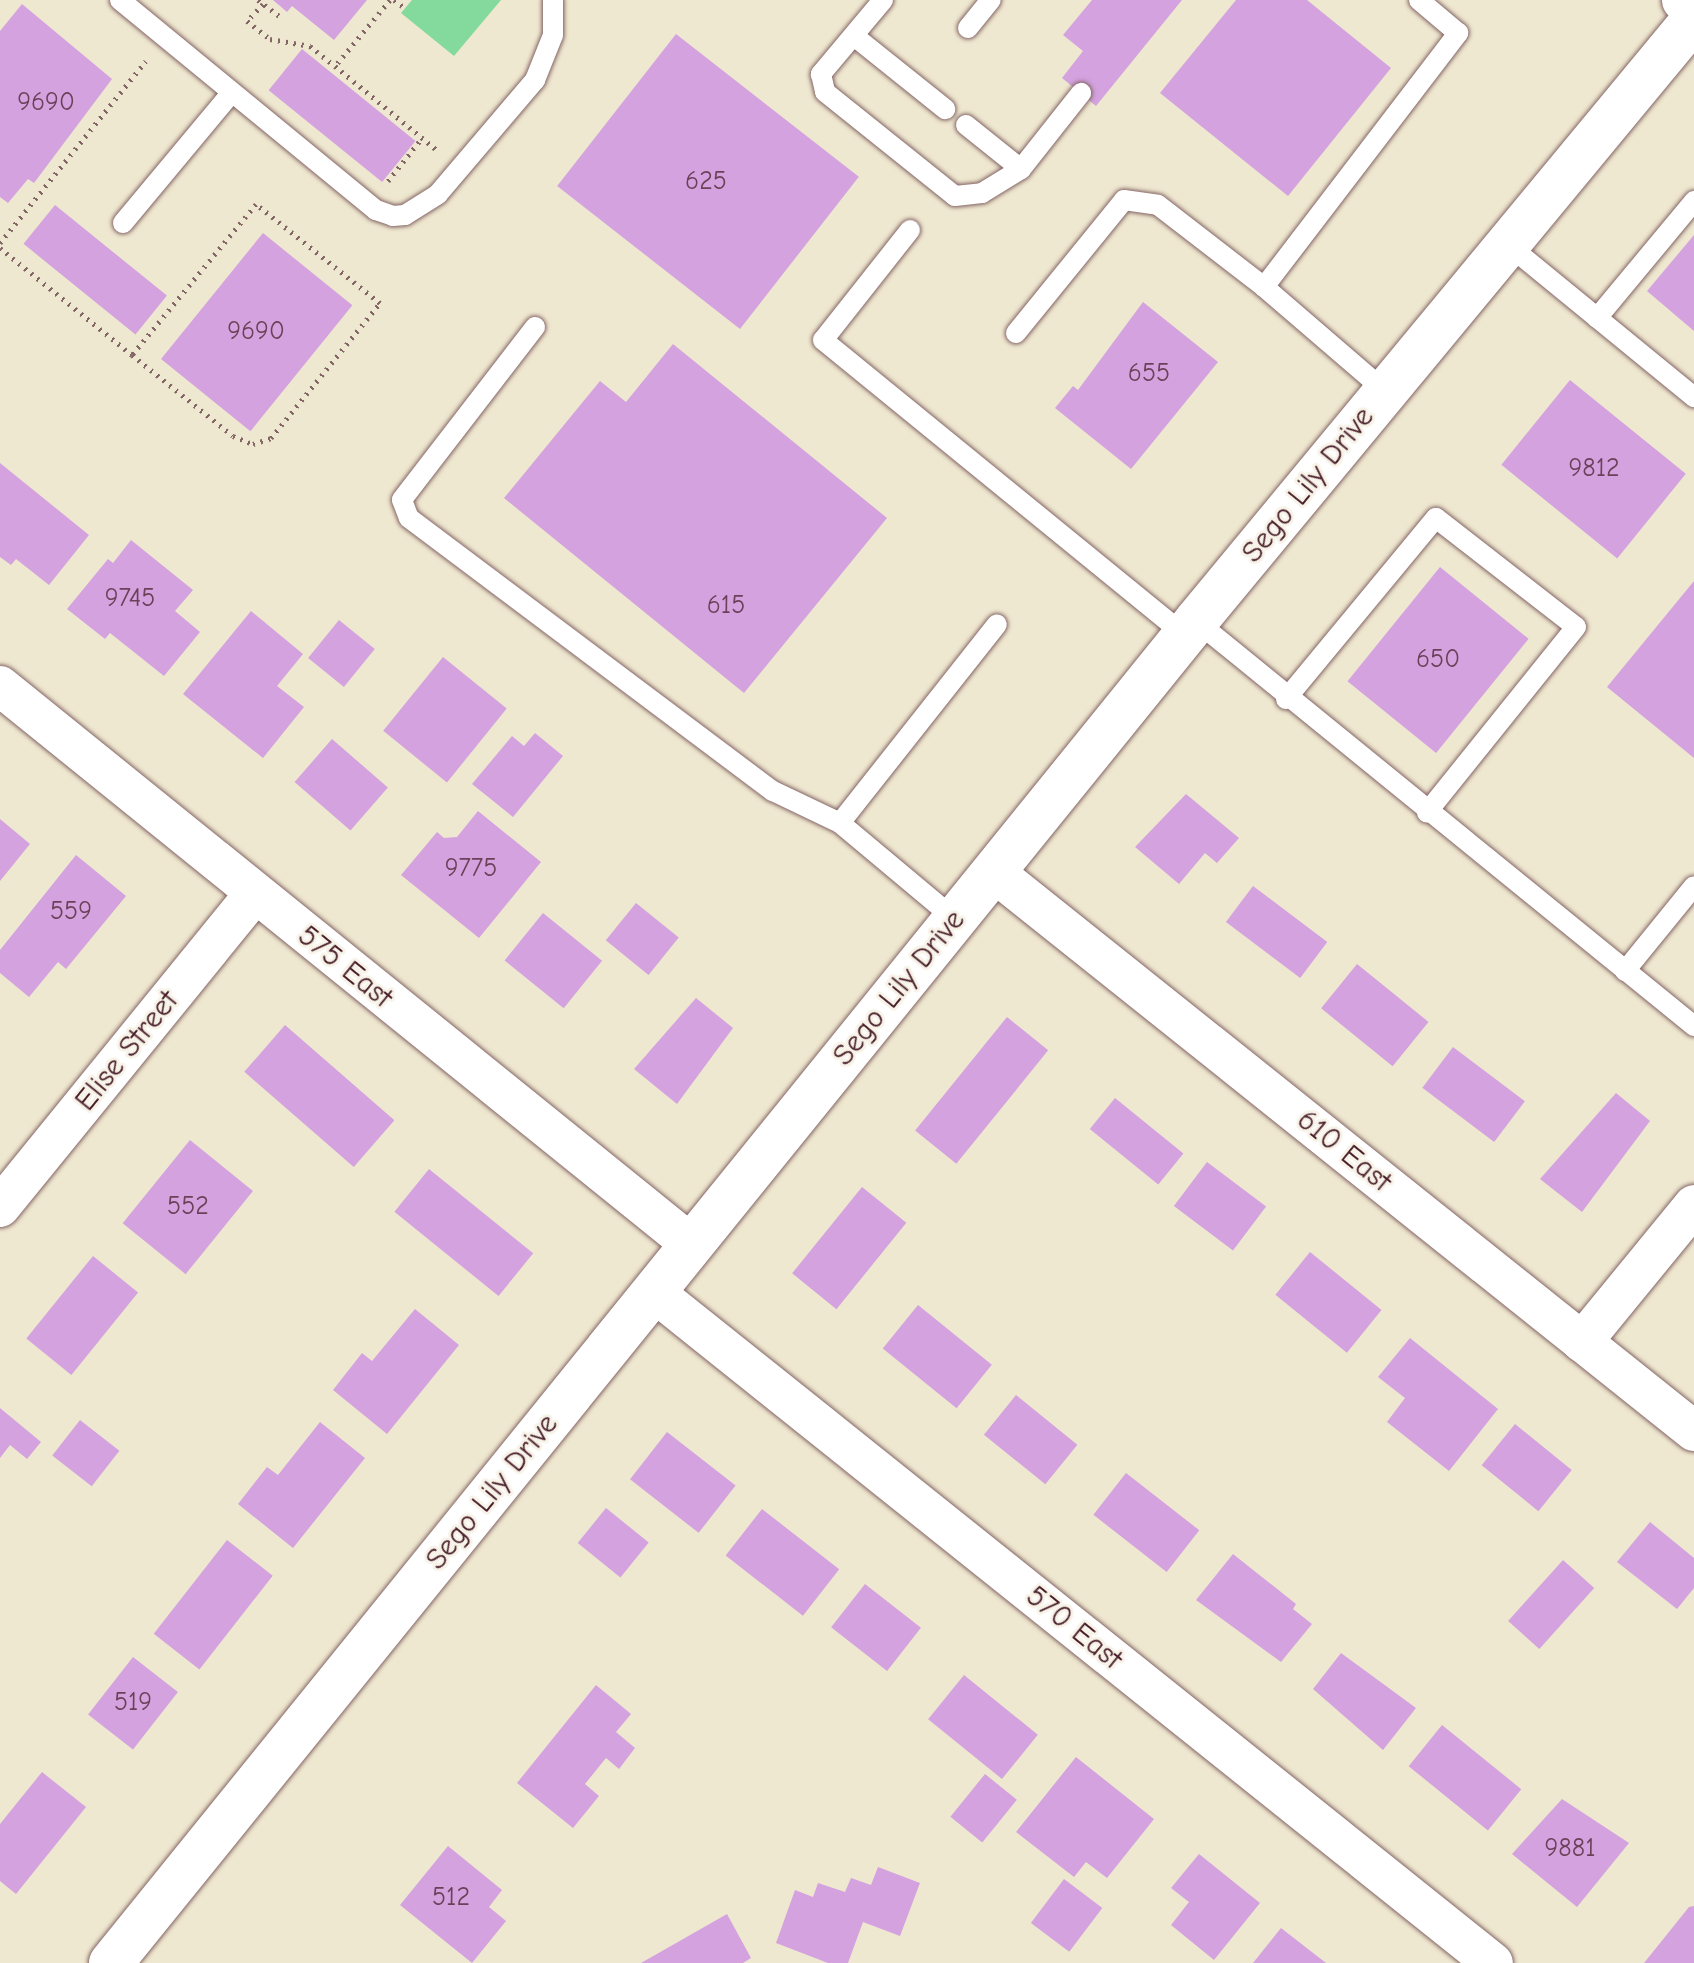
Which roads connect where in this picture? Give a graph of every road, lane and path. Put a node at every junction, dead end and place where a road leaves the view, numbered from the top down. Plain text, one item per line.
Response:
1 (120, 0) edge
2 (392, 0) edge
3 (553, 0) edge
4 (883, 0) edge
5 (991, 0) edge
6 (1419, 0) edge
7 (1684, 0) edge
8 (260, 2) edge
9 (405, 8) dead end
10 (1694, 9) edge
11 (282, 18) dead end
12 (1694, 19) edge
13 (968, 28) dead end
14 (854, 36) junction
15 (147, 60) dead end
16 (335, 66) junction
17 (232, 92) junction
18 (1081, 93) dead end
19 (945, 109) dead end
20 (966, 125) dead end
21 (422, 138) junction
22 (439, 152) dead end
23 (1021, 169) junction
24 (386, 182) dead end
25 (1694, 201) edge
26 (123, 223) dead end
27 (910, 230) dead end
28 (1507, 244) junction
29 (0, 245) edge
30 (1264, 287) junction
31 (1597, 318) junction
32 (535, 327) dead end
33 (1016, 333) dead end
34 (132, 355) junction
35 (1385, 391) junction
36 (1694, 397) edge
37 (997, 624) dead end
38 (1191, 628) junction
39 (0, 686) edge
40 (1286, 699) junction
41 (1427, 812) junction
42 (840, 823) junction
43 (994, 872) junction
44 (1694, 886) edge
45 (254, 895) junction
46 (955, 919) junction
47 (1625, 971) junction
48 (1694, 1026) edge
49 (1694, 1205) edge
50 (0, 1207) edge
51 (692, 1245) junction
52 (654, 1292) junction
53 (1582, 1342) junction
54 (1694, 1431) edge
55 (111, 1963) edge
56 (1493, 1963) edge

1 - 17 lane
2 - 9 path
2 - 16 path
3 - 17 lane
4 - 14 lane
5 - 13 lane
6 - 30 lane
7 - 10 main road
8 - 11 path
8 - 16 path
12 - 28 main road, Sego Lily Drive
14 - 19 lane
14 - 23 lane
15 - 29 path
16 - 21 path
17 - 26 lane
18 - 23 lane
20 - 23 lane
21 - 22 path
21 - 24 path
25 - 31 lane
27 - 38 lane
28 - 31 lane
28 - 35 main road, Sego Lily Drive
29 - 34 path
30 - 33 lane
30 - 35 lane
31 - 36 lane
32 - 42 lane
34 - 34 path
35 - 38 main road, Sego Lily Drive
37 - 42 lane
38 - 40 lane
38 - 43 main road, Sego Lily Drive
39 - 45 street, 575 East
40 - 41 lane
40 - 41 lane
41 - 47 lane
42 - 46 lane
43 - 46 main road, Sego Lily Drive
43 - 53 street, 610 East
44 - 47 lane
45 - 50 street, Elise Street
45 - 51 street, 575 East
46 - 51 main road, Sego Lily Drive
47 - 48 lane
49 - 53 street
51 - 52 main road, Sego Lily Drive
52 - 55 main road, Sego Lily Drive
52 - 56 street, 570 East
53 - 54 street, 610 East

